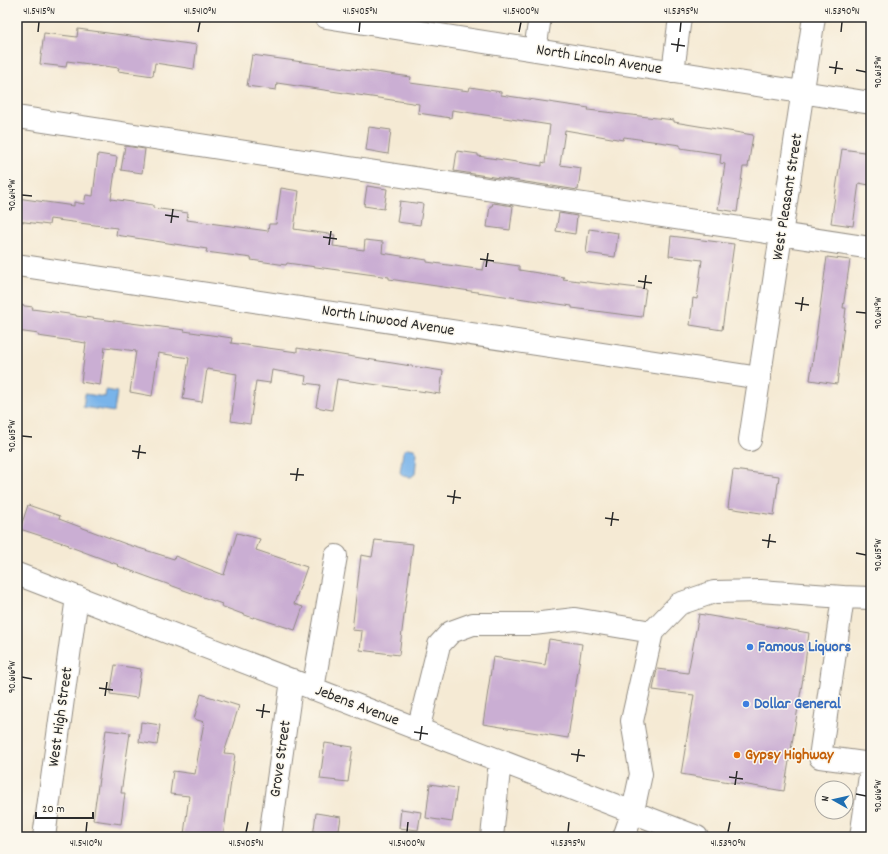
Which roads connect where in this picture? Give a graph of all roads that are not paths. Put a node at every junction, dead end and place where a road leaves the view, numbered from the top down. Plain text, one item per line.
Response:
1 (326, 17) edge
2 (540, 17) edge
3 (680, 17) edge
4 (814, 17) edge
5 (408, 23) edge
6 (536, 50) junction
7 (673, 72) junction
8 (804, 93) junction
9 (871, 103) edge
10 (17, 117) edge
11 (782, 234) junction
12 (871, 248) edge
13 (17, 265) edge
14 (760, 378) junction
15 (750, 440) dead end
16 (336, 556) dead end
17 (17, 574) edge
18 (77, 597) junction
19 (844, 597) junction
20 (871, 598) edge
21 (652, 632) junction
22 (292, 680) junction
23 (313, 689) junction
24 (418, 730) junction
25 (500, 761) junction
26 (871, 764) edge
27 (871, 769) edge
28 (633, 811) junction
29 (44, 837) edge
30 (270, 837) edge
31 (492, 837) edge
32 (624, 837) edge
33 (697, 837) edge
34 (861, 837) edge

1 - 5 street, North Lincoln Avenue
2 - 6 street
3 - 7 street
4 - 8 street, West Pleasant Street
5 - 6 street, North Lincoln Avenue
6 - 7 street, North Lincoln Avenue
7 - 8 street, North Lincoln Avenue
8 - 9 street, North Lincoln Avenue
8 - 11 street, West Pleasant Street
10 - 11 street
11 - 12 street
11 - 14 street, West Pleasant Street
13 - 14 street, North Linwood Avenue
14 - 15 street, West Pleasant Street
16 - 23 street
17 - 18 street, Jebens Avenue
18 - 22 street, Jebens Avenue
18 - 29 street, West High Street
19 - 20 street
19 - 21 street
19 - 26 street
21 - 24 street
21 - 28 street
22 - 23 street, Jebens Avenue
22 - 30 street, Grove Street
23 - 24 street, Jebens Avenue
24 - 25 street, Jebens Avenue
25 - 28 street, Jebens Avenue
25 - 31 street
27 - 34 street
28 - 32 street
28 - 33 street, Jebens Avenue

